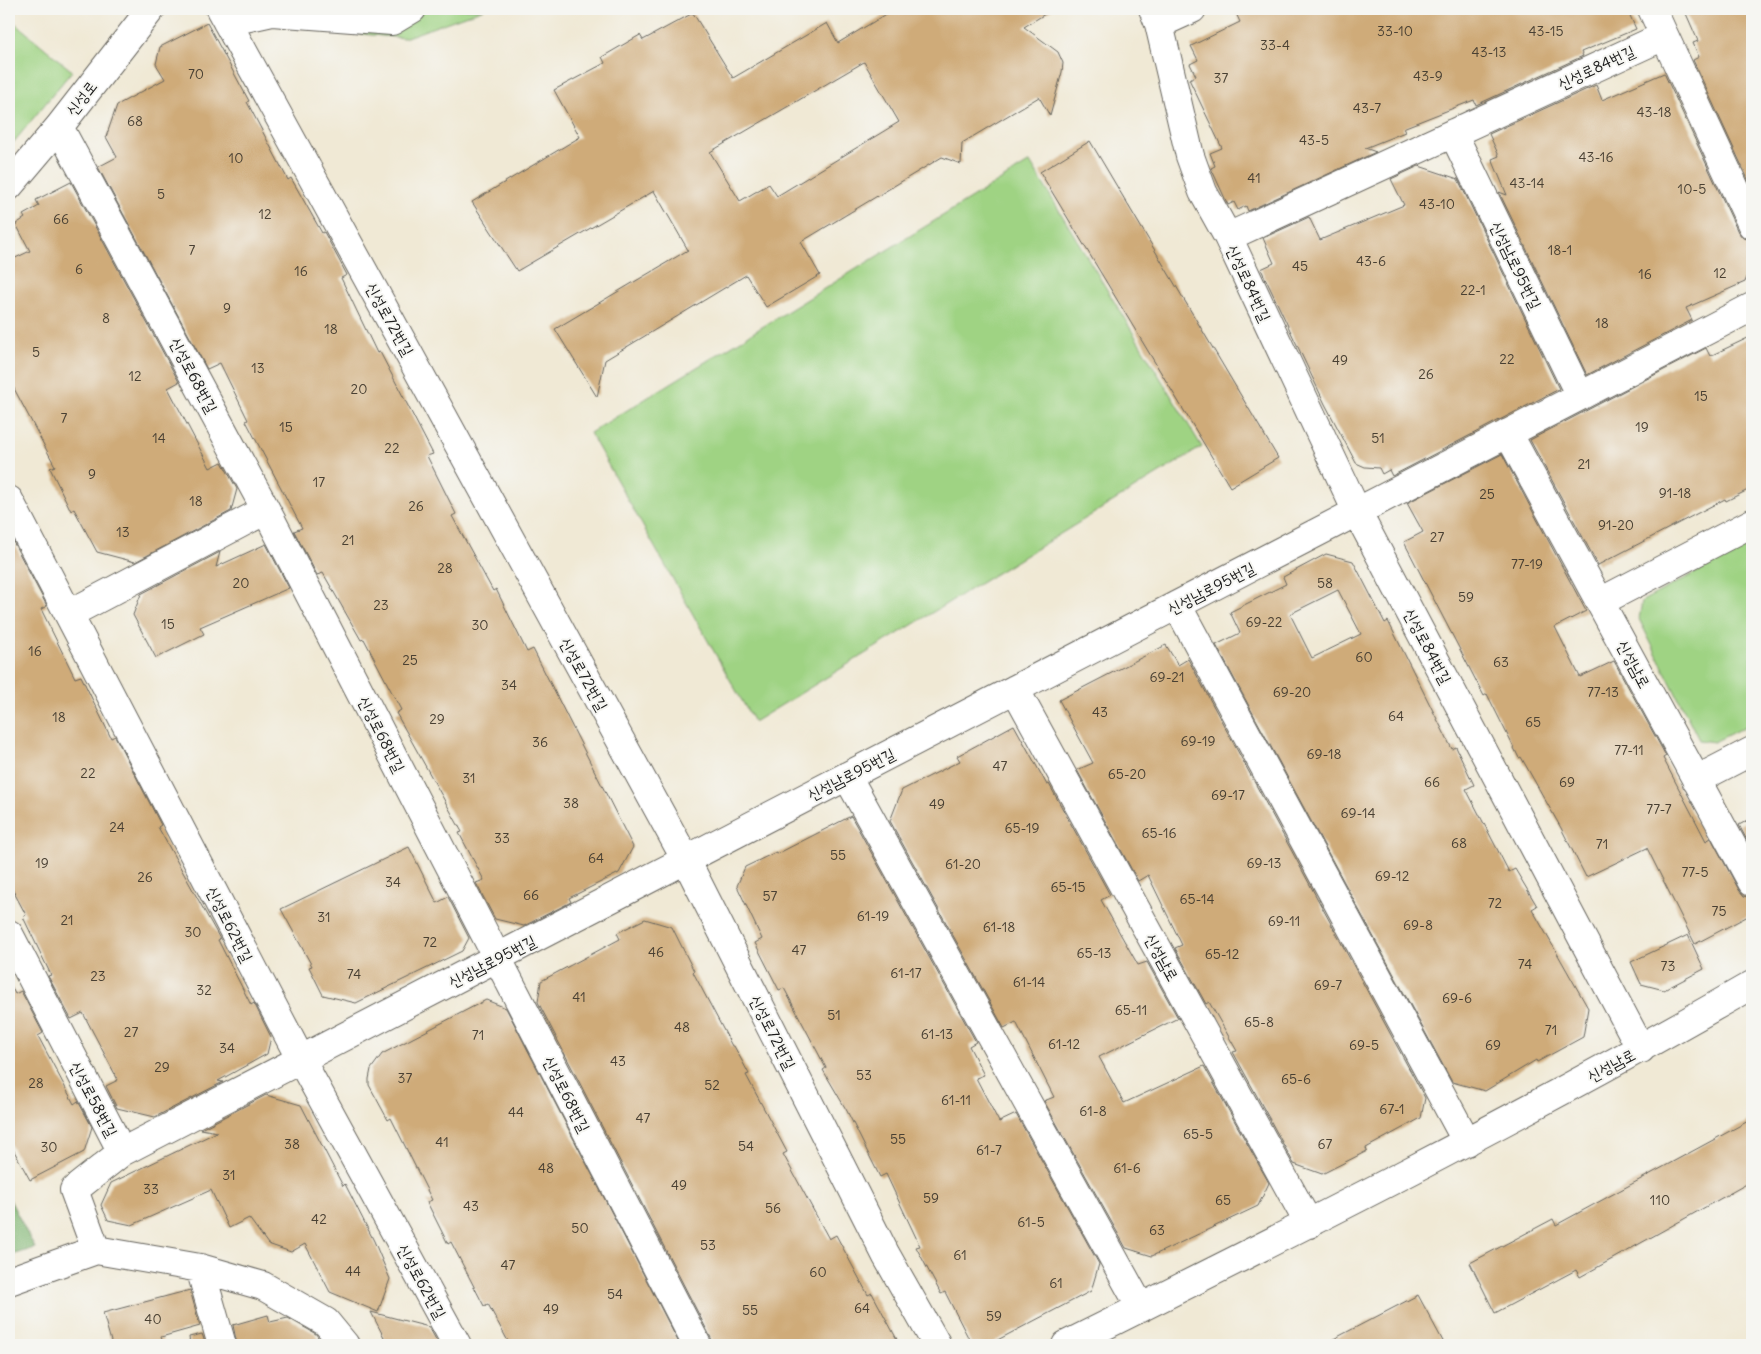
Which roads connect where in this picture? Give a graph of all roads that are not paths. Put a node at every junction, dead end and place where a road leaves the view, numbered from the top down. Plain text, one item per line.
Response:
1 (151, 9) edge
2 (412, 9) edge
3 (1192, 9) edge
4 (1652, 9) edge
5 (224, 15) edge
6 (1156, 16) edge
7 (1664, 36) junction
8 (59, 127) junction
9 (1452, 133) junction
10 (9, 186) edge
11 (1752, 225) edge
12 (1228, 237) junction
13 (1752, 306) edge
14 (1580, 396) junction
15 (1508, 433) junction
16 (9, 500) edge
17 (266, 510) junction
18 (1357, 512) junction
19 (1752, 523) edge
20 (1600, 602) junction
21 (1177, 605) junction
22 (69, 614) junction
23 (1015, 689) junction
24 (1752, 751) edge
25 (847, 776) junction
26 (1696, 780) junction
27 (686, 860) junction
28 (1752, 882) edge
29 (9, 934) edge
30 (497, 958) junction
31 (1752, 985) edge
32 (1641, 1049) junction
33 (300, 1060) junction
34 (1467, 1142) junction
35 (122, 1152) junction
36 (1309, 1224) junction
37 (96, 1250) junction
38 (200, 1268) junction
39 (9, 1281) edge
40 (1141, 1308) junction
41 (222, 1345) edge
42 (345, 1345) edge
43 (457, 1345) edge
44 (697, 1345) edge
45 (937, 1345) edge
46 (1066, 1345) edge

1 - 8 street, 신성로
2 - 5 street
3 - 6 street, 신성로84번길
4 - 7 street
5 - 27 street, 신성로72번길
6 - 12 street, 신성로84번길
7 - 9 street, 신성로84번길
7 - 11 street
8 - 10 street, 신성로
8 - 17 street, 신성로68번길
9 - 12 street, 신성로84번길
9 - 14 street, 신성남로95번길
12 - 18 street, 신성로84번길
13 - 14 street, 신성남로95번길
14 - 15 street, 신성남로95번길
15 - 18 street, 신성남로95번길
15 - 20 street, 신성남로
16 - 22 street, 신성로62번길
17 - 22 street
17 - 30 street, 신성로68번길
18 - 21 street, 신성남로95번길
18 - 32 street, 신성로84번길
19 - 20 street
20 - 26 street, 신성남로
21 - 23 street, 신성남로95번길
21 - 34 street
22 - 33 street, 신성로62번길
23 - 25 street, 신성남로95번길
23 - 36 street, 신성남로
24 - 26 street
25 - 27 street, 신성남로95번길
25 - 40 street
26 - 28 street, 신성남로
27 - 30 street, 신성남로95번길
27 - 45 street, 신성로72번길
29 - 35 street, 신성로58번길
30 - 33 street, 신성남로95번길
30 - 44 street, 신성로68번길
31 - 32 street, 신성남로
32 - 34 street, 신성남로
33 - 35 street, 신성남로95번길
33 - 43 street, 신성로62번길
34 - 36 street, 신성남로
35 - 37 street, 신성로58번길
36 - 40 street, 신성남로
37 - 38 street
37 - 39 street
38 - 41 street
38 - 42 street
40 - 46 street, 신성남로

